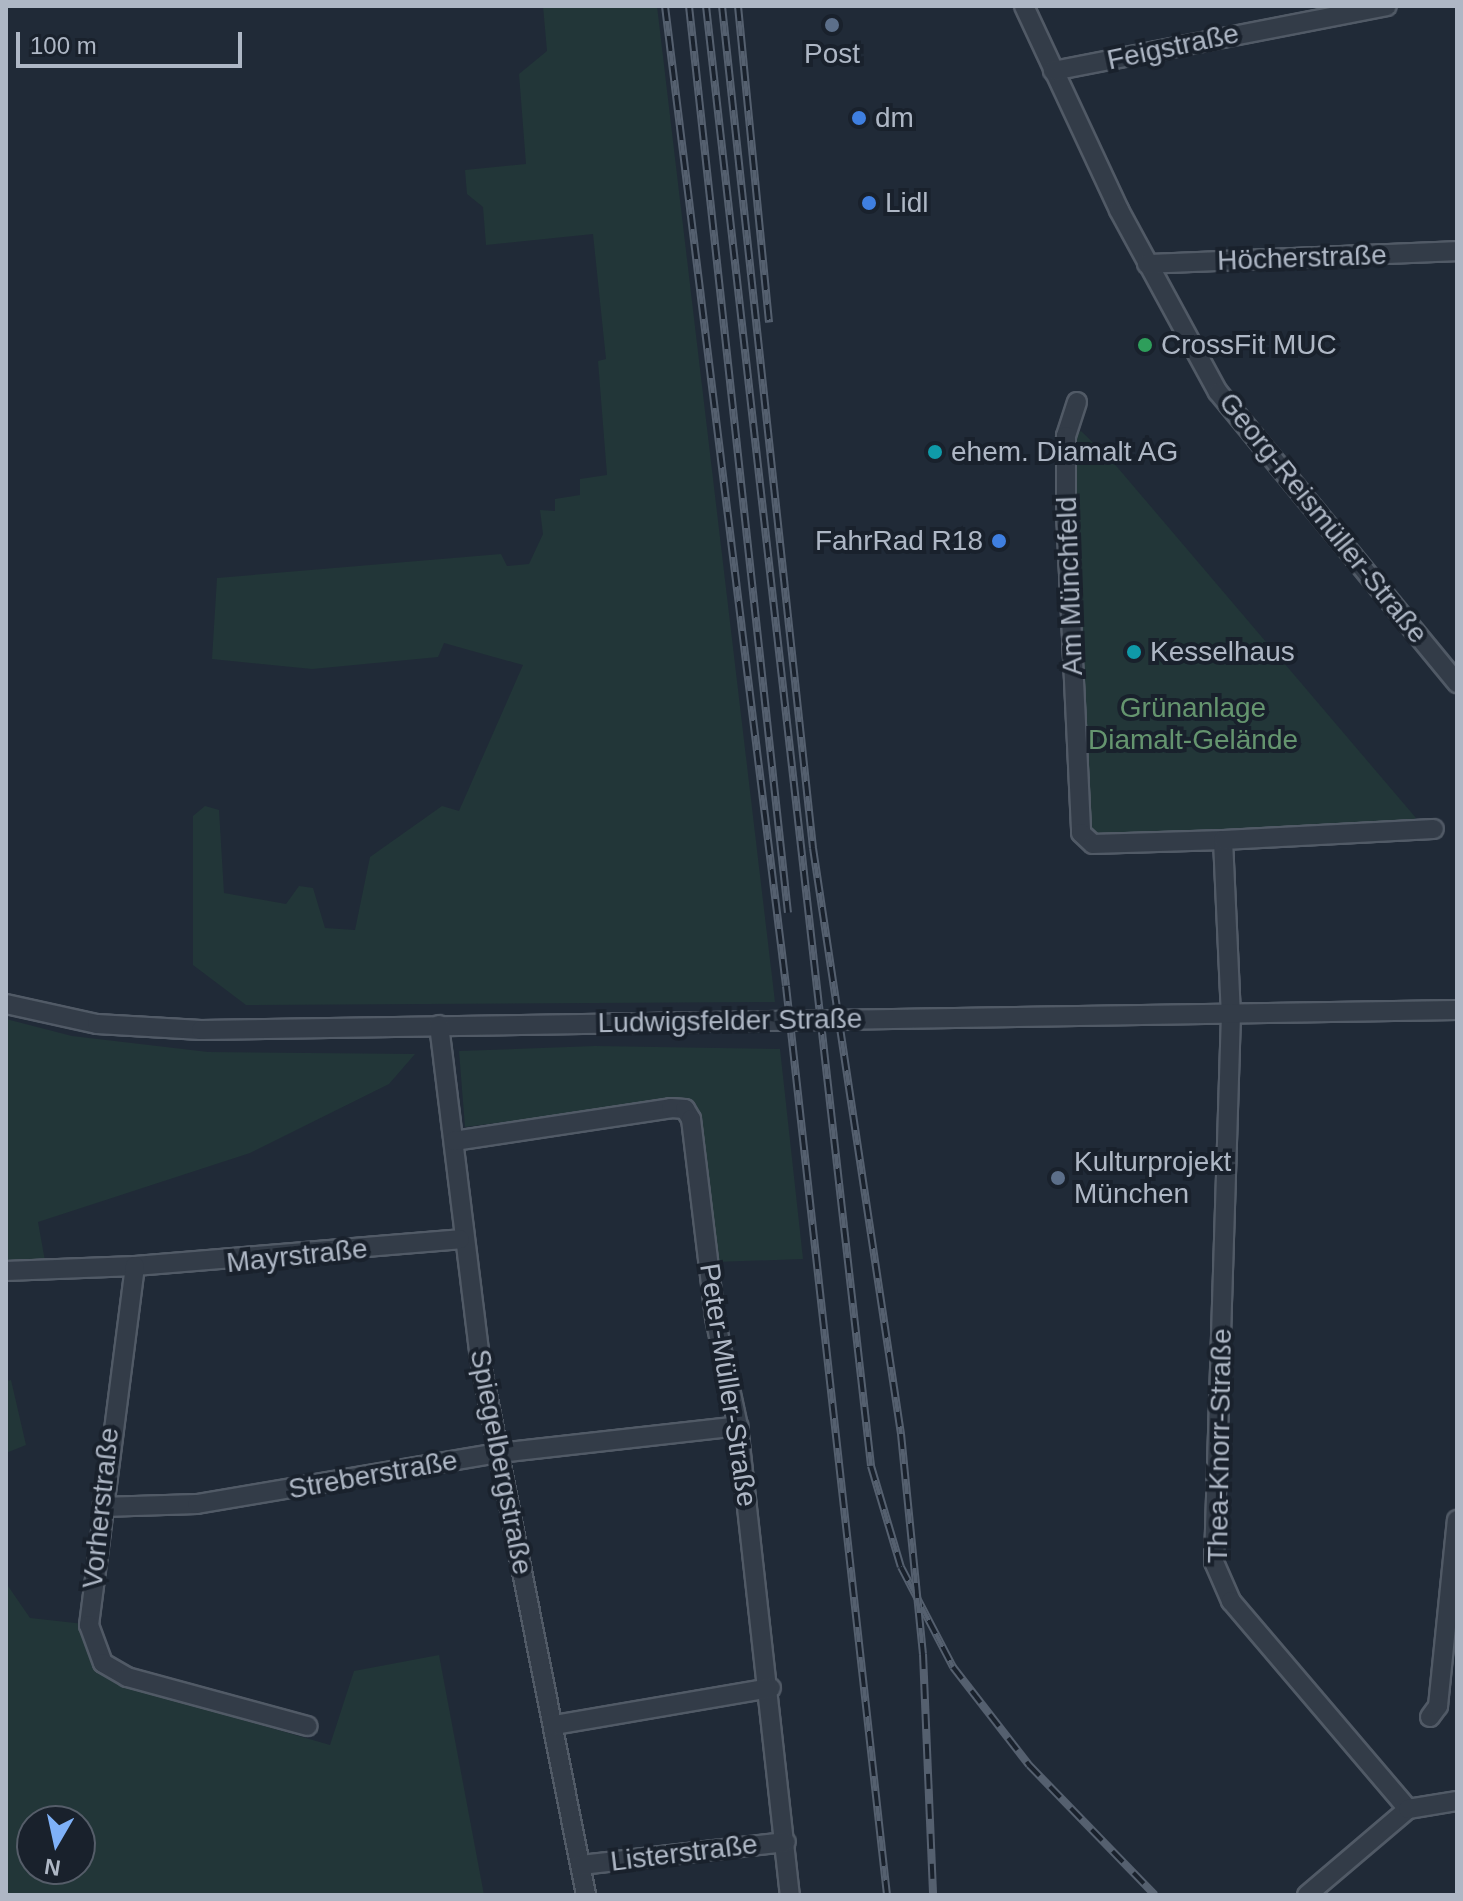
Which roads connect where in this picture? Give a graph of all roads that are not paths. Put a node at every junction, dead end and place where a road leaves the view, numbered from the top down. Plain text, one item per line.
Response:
1 (1024, 6) edge
2 (1387, 6) edge
3 (1053, 71) junction
4 (1457, 251) edge
5 (1147, 264) junction
6 (1077, 402) dead end
7 (1457, 683) edge
8 (1434, 829) dead end
9 (1223, 840) junction
10 (6, 1004) edge
11 (1457, 1010) edge
12 (1231, 1014) junction
13 (439, 1025) junction
14 (454, 1141) junction
15 (460, 1239) junction
16 (135, 1266) junction
17 (6, 1271) edge
18 (738, 1426) junction
19 (499, 1453) junction
20 (102, 1507) junction
21 (1457, 1520) edge
22 (771, 1688) junction
23 (1430, 1717) dead end
24 (554, 1725) junction
25 (307, 1726) dead end
26 (1457, 1801) edge
27 (1408, 1809) junction
28 (786, 1842) junction
29 (581, 1865) junction
30 (586, 1895) edge
31 (790, 1895) edge
32 (1307, 1895) edge

1 - 3 street, Georg-Reismüller-Straße
2 - 3 street, Feigstraße
3 - 5 street, Georg-Reismüller-Straße
4 - 5 street, Höcherstraße
5 - 7 street, Georg-Reismüller-Straße
6 - 9 street, Am Münchfeld
8 - 9 street, Am Münchfeld
9 - 12 street
10 - 13 street, Ludwigsfelder Straße
11 - 12 street, Ludwigsfelder Straße
12 - 13 street, Ludwigsfelder Straße
12 - 27 street, Thea-Knorr-Straße
13 - 14 street, Spiegelbergstraße
14 - 15 street, Spiegelbergstraße
14 - 18 street, Peter-Müller-Straße
15 - 16 street, Mayrstraße
15 - 19 street, Spiegelbergstraße
16 - 17 street
16 - 20 street, Vorherstraße
18 - 19 street, Streberstraße
18 - 22 street, Peter-Müller-Straße
19 - 20 street, Streberstraße
19 - 24 street, Spiegelbergstraße
20 - 25 street, Vorherstraße
21 - 23 street
22 - 24 street
22 - 28 street, Peter-Müller-Straße
24 - 29 street, Spiegelbergstraße
26 - 27 street
27 - 32 street
28 - 29 street, Listerstraße
28 - 31 street, Peter-Müller-Straße
29 - 30 street, Spiegelbergstraße

